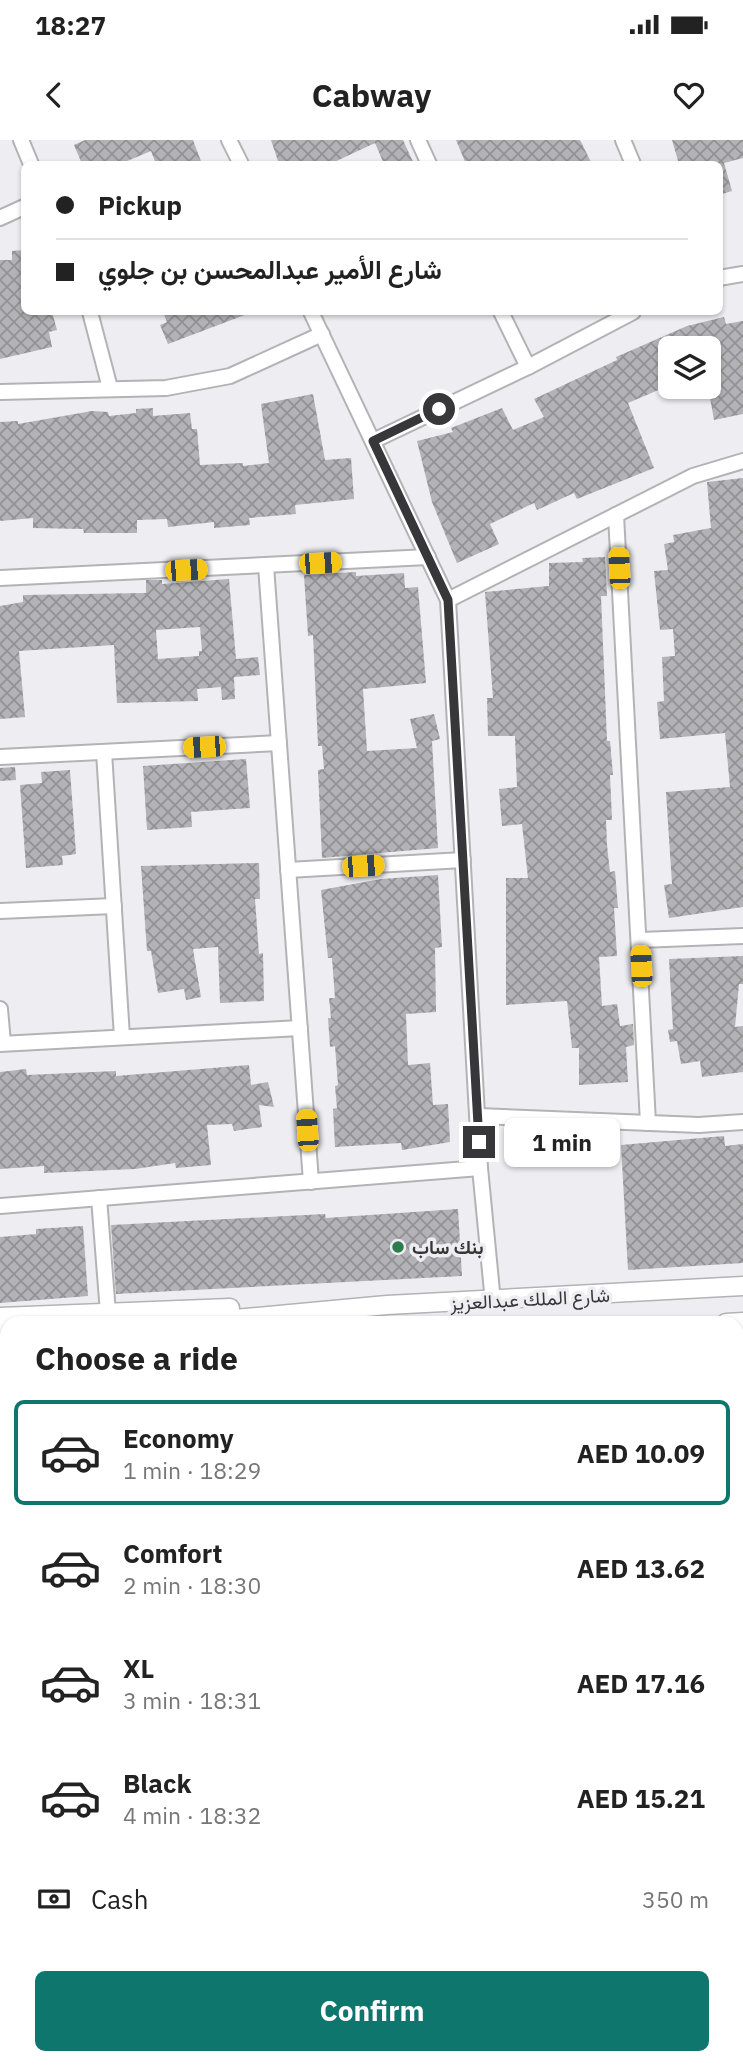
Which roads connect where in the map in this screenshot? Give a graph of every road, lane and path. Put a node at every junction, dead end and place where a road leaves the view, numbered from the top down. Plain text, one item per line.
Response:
1 (21, 140) edge
2 (229, 140) edge
3 (418, 140) edge
4 (622, 140) edge
5 (30, 161) edge
6 (240, 161) edge
7 (428, 161) edge
8 (632, 161) edge
9 (21, 208) edge
10 (0, 218) edge
11 (743, 274) edge
12 (723, 277) edge
13 (91, 315) edge
14 (312, 315) edge
15 (502, 315) edge
16 (627, 315) edge
17 (322, 334) junction
18 (528, 367) junction
19 (110, 388) junction
20 (0, 392) edge
21 (373, 441) junction
22 (743, 461) edge
23 (616, 515) junction
24 (428, 557) junction
25 (266, 566) junction
26 (0, 578) edge
27 (448, 600) junction
28 (279, 743) junction
29 (104, 752) junction
30 (0, 757) edge
31 (463, 860) junction
32 (288, 870) junction
33 (114, 906) junction
34 (0, 911) edge
35 (743, 936) edge
36 (639, 940) junction
37 (0, 1009) edge
38 (300, 1028) junction
39 (122, 1037) junction
40 (1, 1043) edge
41 (478, 1116) junction
42 (743, 1122) edge
43 (648, 1123) junction
44 (480, 1168) junction
45 (311, 1182) junction
46 (99, 1198) junction
47 (0, 1206) edge
48 (743, 1286) edge
49 (493, 1302) junction
50 (387, 1306) junction
51 (108, 1313) junction
52 (27, 1316) edge
53 (272, 1316) edge

1 - 5 street
2 - 6 street
3 - 7 street
4 - 8 street
9 - 10 street
11 - 12 street
13 - 19 street
14 - 17 street
15 - 18 street
16 - 18 street
17 - 19 street
17 - 21 street
18 - 21 street
19 - 20 street
21 - 24 street
22 - 23 street
23 - 27 street
23 - 36 street
24 - 25 street
24 - 27 street
25 - 26 street
25 - 28 street
27 - 31 street
28 - 29 street
28 - 32 street
29 - 30 street
29 - 33 street
31 - 32 street
31 - 41 street
32 - 38 street
33 - 34 street
33 - 39 street
35 - 36 street
36 - 43 street
37 - 40 street
38 - 39 street
38 - 45 street
39 - 40 street
41 - 43 street
41 - 44 street
42 - 43 street
44 - 45 street
44 - 49 street
45 - 46 street
46 - 47 street
46 - 51 street
48 - 49 street, شارع الملك عبدالعزيز
49 - 50 street, شارع الملك عبدالعزيز
50 - 51 street
50 - 53 street, شارع الملك عبدالعزيز
51 - 52 street

